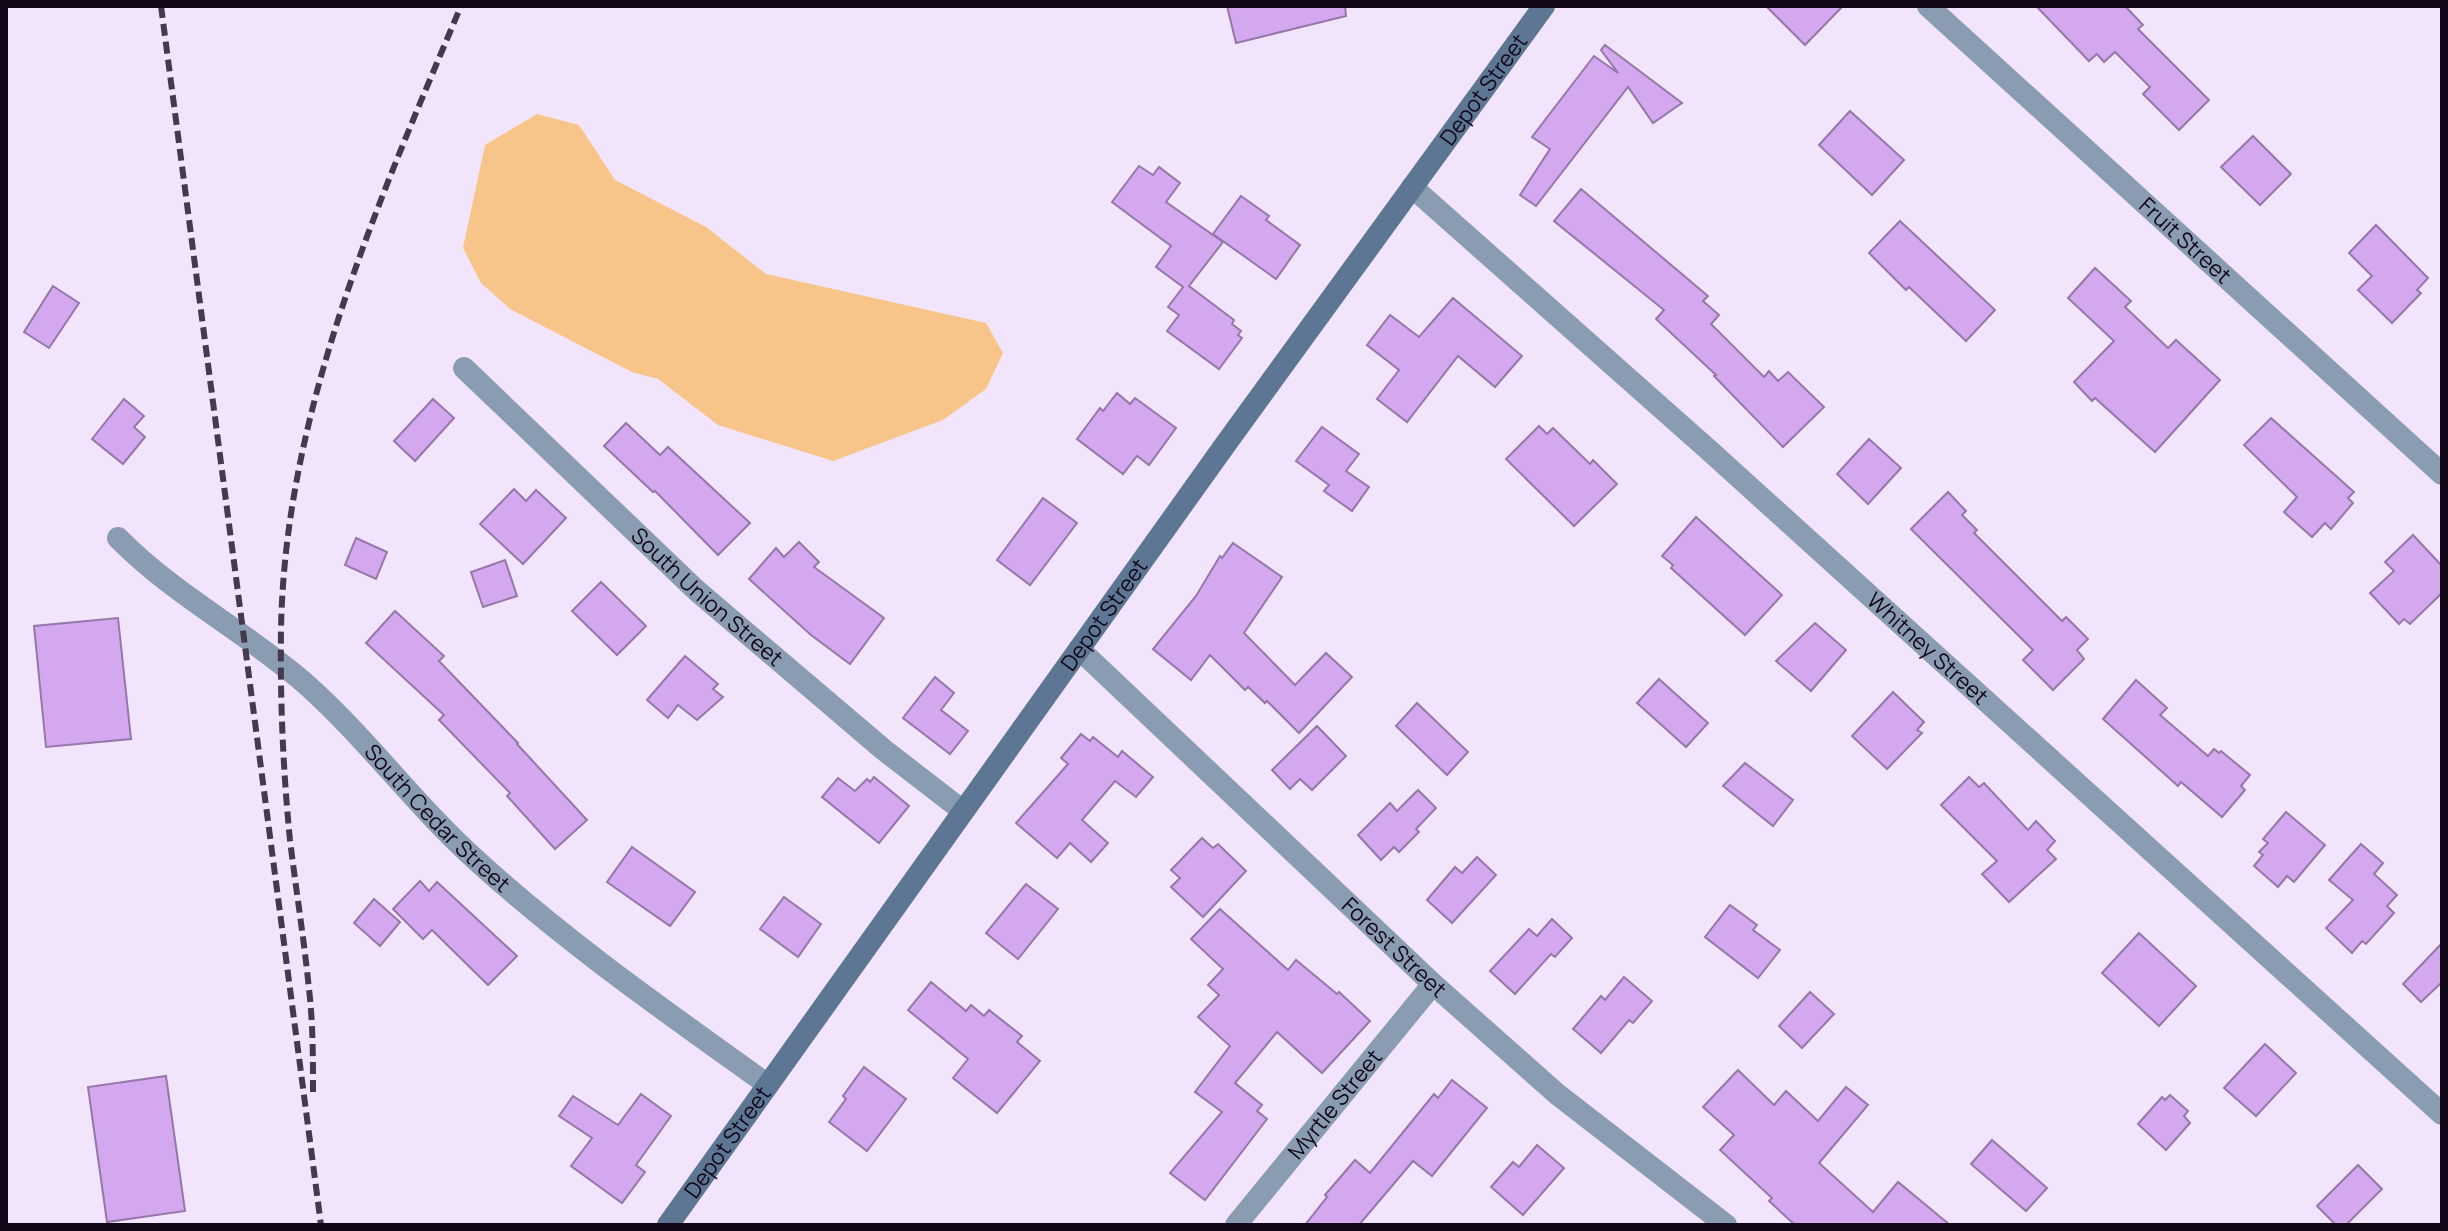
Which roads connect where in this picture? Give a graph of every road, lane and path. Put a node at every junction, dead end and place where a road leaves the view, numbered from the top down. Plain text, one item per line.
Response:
1 (1544, 6) edge
2 (1928, 6) edge
3 (1412, 187) junction
4 (464, 368) dead end
5 (2442, 474) edge
6 (118, 538) dead end
7 (1079, 649) junction
8 (963, 811) junction
9 (1433, 984) junction
10 (768, 1085) junction
11 (2442, 1114) edge
12 (668, 1225) edge
13 (1236, 1225) edge
14 (1726, 1225) edge

1 - 3 main road, Depot Street
2 - 5 street, Fruit Street
3 - 7 main road, Depot Street
3 - 11 street, Whitney Street
4 - 8 street, South Union Street
6 - 10 street, South Cedar Street
7 - 8 main road, Depot Street
7 - 9 street, Forest Street
8 - 10 main road, Depot Street
9 - 13 street, Myrtle Street
9 - 14 street, Forest Street
10 - 12 main road, Depot Street

